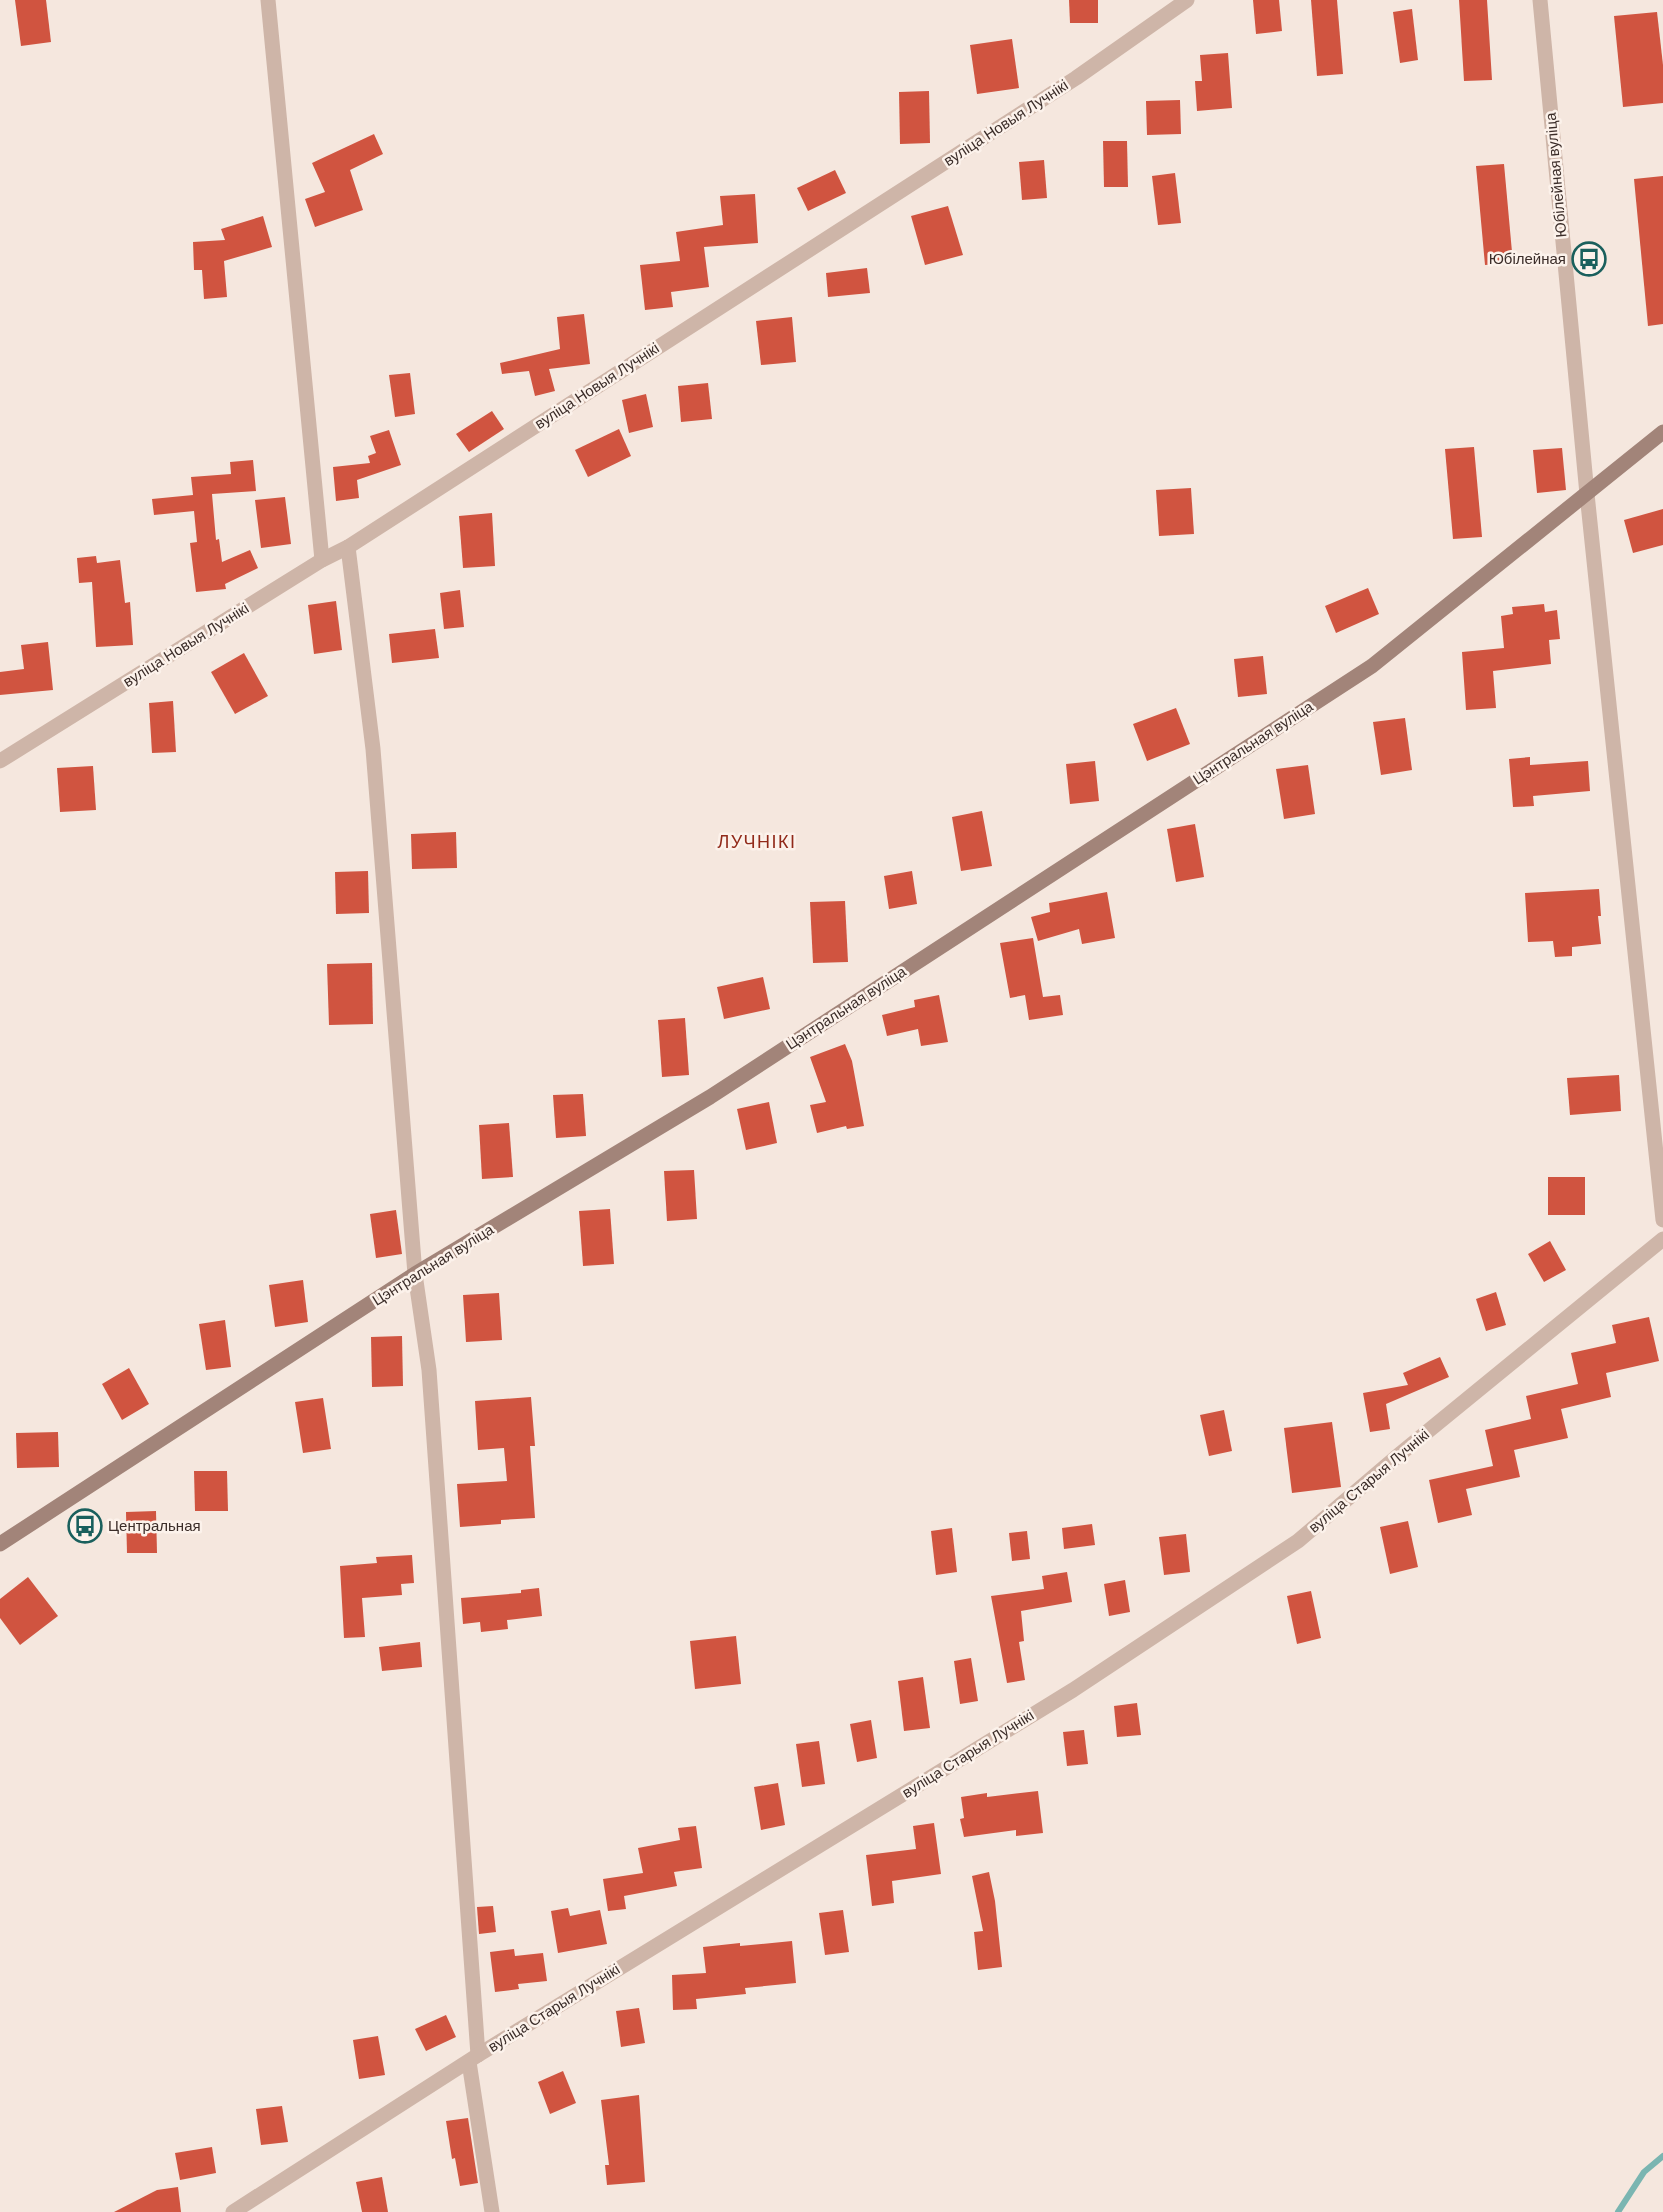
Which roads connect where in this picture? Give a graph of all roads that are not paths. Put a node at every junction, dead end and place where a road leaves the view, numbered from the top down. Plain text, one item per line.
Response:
1 (268, 0) edge
2 (1187, 0) edge
3 (1540, 0) edge
4 (1663, 432) edge
5 (1587, 494) junction
6 (348, 547) junction
7 (322, 560) junction
8 (0, 761) edge
9 (1663, 1220) edge
10 (1663, 1239) edge
11 (415, 1274) junction
12 (0, 1544) edge
13 (473, 2059) junction
14 (233, 2212) edge
15 (492, 2212) edge

1 - 7 street
2 - 6 street, вуліца Новыя Лучнікі
3 - 5 street, Юбілейная вуліца
4 - 5 main road, Цэнтральная вуліца
5 - 9 street, Юбілейная вуліца
5 - 11 main road, Цэнтральная вуліца
6 - 7 street, вуліца Новыя Лучнікі
6 - 11 street
7 - 8 street, вуліца Новыя Лучнікі
10 - 13 street, вуліца Старыя Лучнікі
11 - 12 main road, Цэнтральная вуліца
11 - 13 street
13 - 14 street, вуліца Старыя Лучнікі
13 - 15 street

